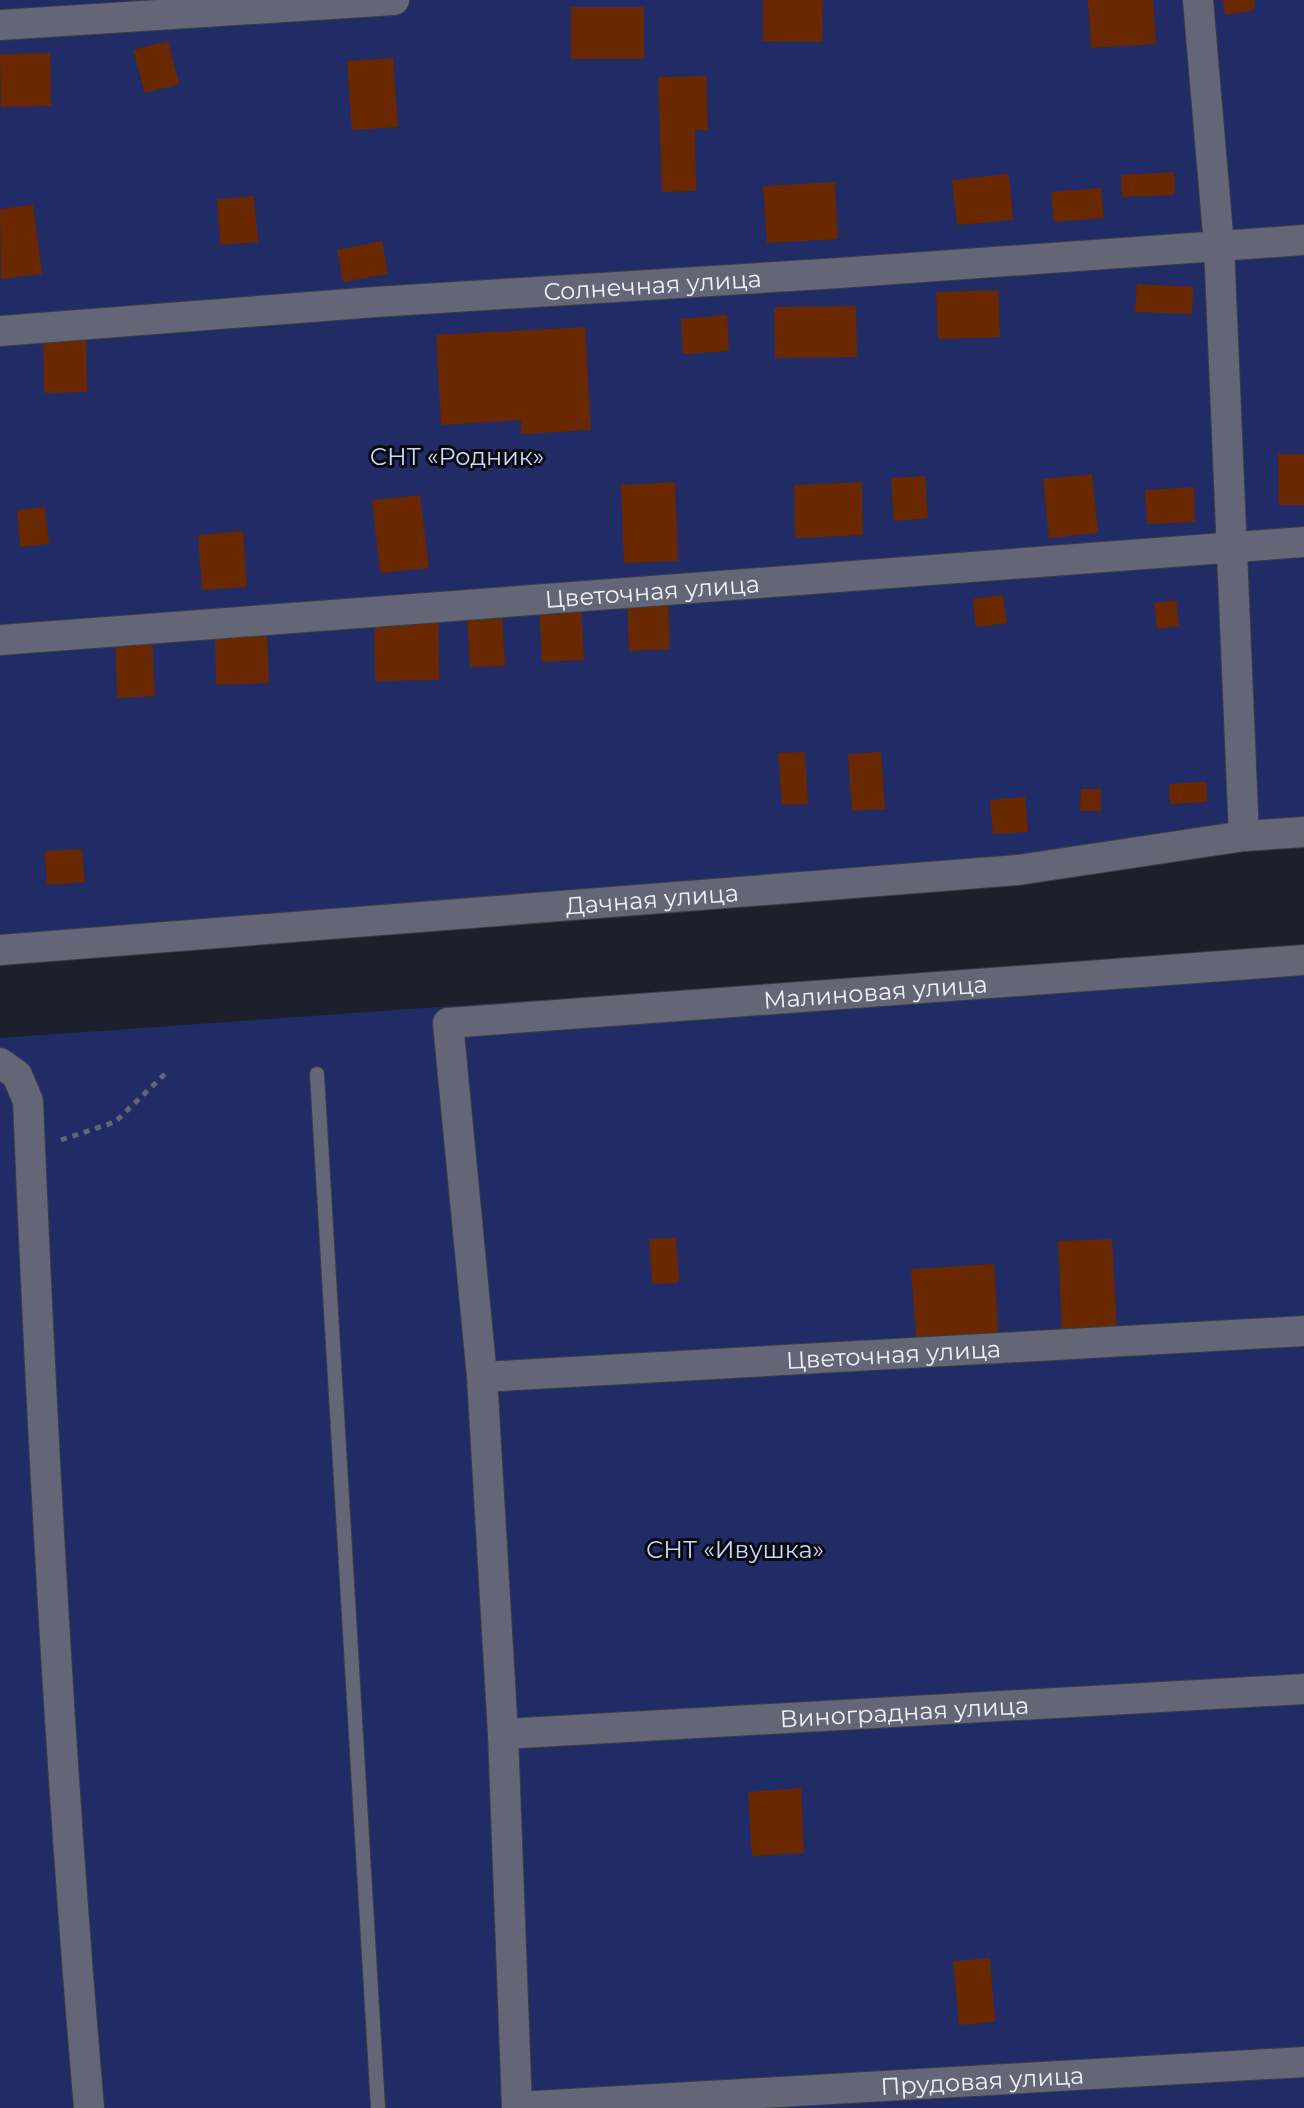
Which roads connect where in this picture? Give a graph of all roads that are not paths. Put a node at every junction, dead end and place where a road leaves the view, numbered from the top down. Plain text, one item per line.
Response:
1 (394, 0) edge
2 (1198, 0) edge
3 (0, 25) edge
4 (1304, 240) edge
5 (1219, 246) junction
6 (0, 331) edge
7 (1304, 542) edge
8 (1233, 547) junction
9 (0, 640) edge
10 (1304, 832) edge
11 (1244, 836) junction
12 (0, 950) edge
13 (1304, 960) edge
14 (0, 1063) edge
15 (317, 1074) dead end
16 (1304, 1331) edge
17 (482, 1377) junction
18 (1304, 1689) edge
19 (503, 1734) junction
20 (1304, 2062) edge
21 (89, 2108) edge
22 (378, 2108) edge
23 (517, 2108) edge

1 - 3 street
2 - 5 street
4 - 5 street, Солнечная улица
5 - 6 street, Солнечная улица
5 - 8 street
7 - 8 street, Цветочная улица
8 - 9 street, Цветочная улица
8 - 11 street
10 - 11 street, Дачная улица
11 - 12 street, Дачная улица
13 - 17 street, Малиновая улица
14 - 21 street
15 - 22 lane
16 - 17 street, Цветочная улица
17 - 19 street
18 - 19 street, Виноградная улица
19 - 23 street
20 - 23 street, Прудовая улица

